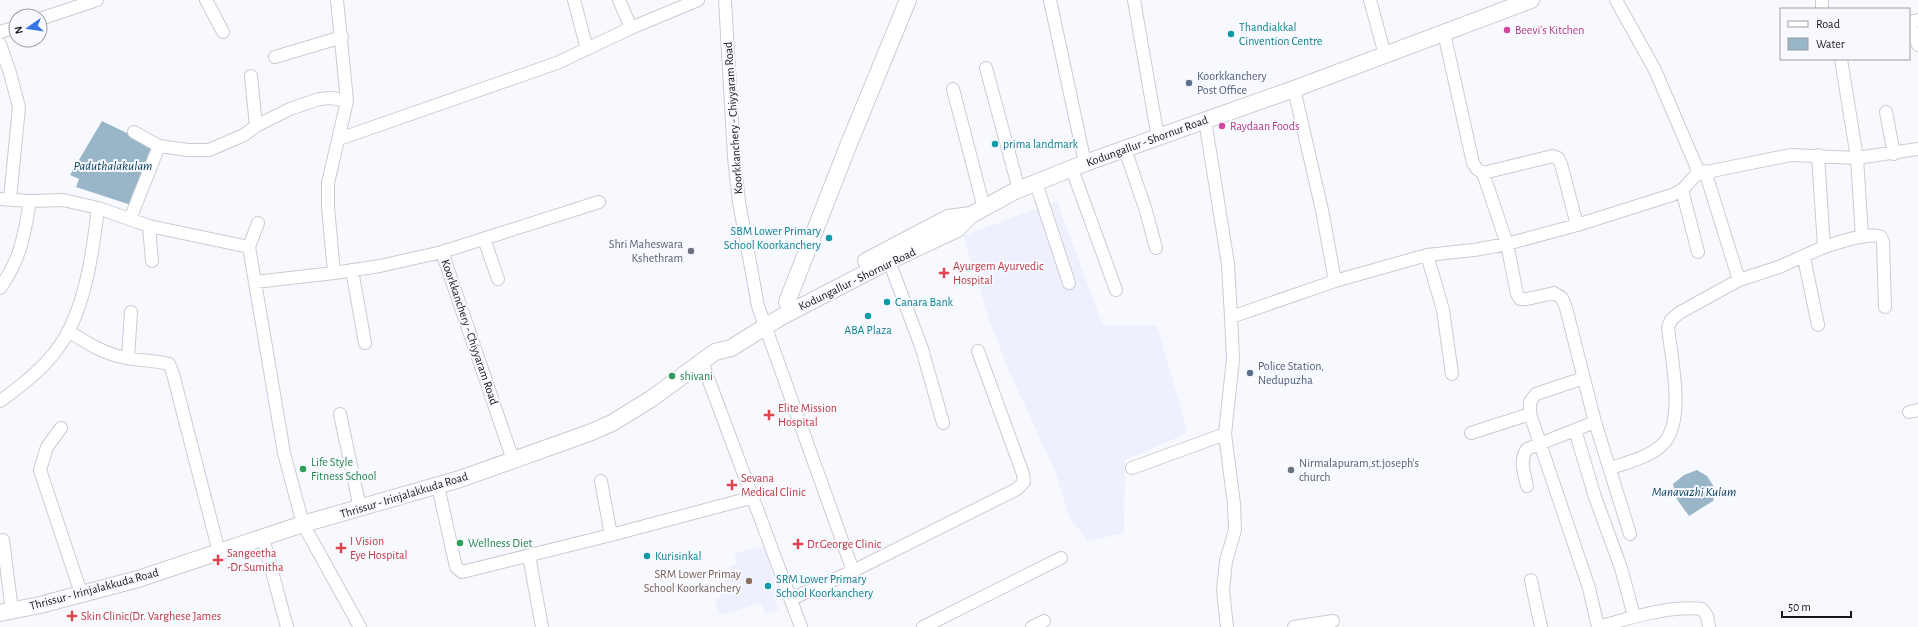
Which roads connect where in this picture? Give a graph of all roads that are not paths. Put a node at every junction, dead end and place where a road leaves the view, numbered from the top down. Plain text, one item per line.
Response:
1 (95, 0) edge
2 (206, 0) edge
3 (337, 0) edge
4 (574, 0) edge
5 (619, 0) edge
6 (698, 0) edge
7 (725, 0) edge
8 (908, 0) edge
9 (1050, 0) edge
10 (1134, 0) edge
11 (1370, 0) edge
12 (1531, 0) edge
13 (1616, 0) edge
14 (48, 16) edge
15 (1910, 25) edge
16 (631, 28) junction
17 (223, 32) dead end
18 (1444, 33) junction
19 (342, 38) junction
20 (1918, 45) edge
21 (587, 49) junction
22 (1, 52) edge
23 (1385, 55) junction
24 (275, 57) dead end
25 (1841, 60) edge
26 (986, 68) dead end
27 (251, 76) dead end
28 (953, 89) dead end
29 (1294, 89) junction
30 (347, 101) junction
31 (1886, 112) dead end
32 (1205, 120) junction
33 (256, 126) junction
34 (134, 132) dead end
35 (339, 138) junction
36 (1158, 138) junction
37 (159, 146) junction
38 (1125, 149) junction
39 (1918, 149) edge
40 (1894, 154) junction
41 (1818, 156) junction
42 (1856, 158) junction
43 (1079, 166) junction
44 (1483, 173) junction
45 (1701, 173) junction
46 (1036, 183) junction
47 (1019, 190) junction
48 (1682, 190) junction
49 (5, 199) edge
50 (30, 201) junction
51 (599, 202) dead end
52 (98, 208) junction
53 (977, 211) junction
54 (130, 219) junction
55 (258, 223) dead end
56 (1577, 225) junction
57 (149, 226) junction
58 (1862, 237) junction
59 (484, 238) junction
60 (1506, 244) junction
61 (249, 247) junction
62 (1824, 247) junction
63 (1156, 248) dead end
64 (442, 252) junction
65 (1698, 252) dead end
66 (1427, 255) junction
67 (1804, 258) junction
68 (152, 261) dead end
69 (889, 262) junction
70 (352, 270) junction
71 (334, 273) junction
72 (498, 279) dead end
73 (1739, 280) junction
74 (1336, 281) junction
75 (255, 282) junction
76 (1069, 283) dead end
77 (0, 288) edge
78 (1116, 290) dead end
79 (1884, 307) dead end
80 (784, 309) junction
81 (132, 312) dead end
82 (761, 316) junction
83 (1231, 317) junction
84 (1818, 325) dead end
85 (68, 331) junction
86 (364, 343) dead end
87 (978, 351) dead end
88 (128, 358) junction
89 (702, 362) junction
90 (1452, 374) dead end
91 (1584, 378) junction
92 (0, 401) edge
93 (340, 414) dead end
94 (1530, 414) junction
95 (1595, 422) junction
96 (943, 423) dead end
97 (61, 428) dead end
98 (1576, 430) junction
99 (1471, 433) dead end
100 (1225, 434) junction
101 (1540, 444) junction
102 (513, 460) junction
103 (1132, 468) dead end
104 (1611, 468) junction
105 (601, 481) dead end
106 (438, 486) junction
107 (1527, 486) dead end
108 (754, 497) junction
109 (360, 508) junction
110 (303, 524) junction
111 (1630, 534) dead end
112 (611, 535) junction
113 (263, 538) junction
114 (3, 540) dead end
115 (219, 552) junction
116 (529, 556) junction
117 (1061, 558) dead end
118 (853, 571) junction
119 (1531, 580) dead end
120 (81, 593) junction
121 (791, 599) junction
122 (6, 612) edge
123 (1634, 616) junction
124 (1044, 621) dead end
125 (1333, 621) dead end
126 (1312, 626) edge
127 (287, 627) edge
128 (360, 627) edge
129 (542, 627) edge
130 (801, 627) edge
131 (923, 627) edge
132 (1032, 627) edge
133 (1228, 627) edge
134 (1294, 627) edge
135 (1541, 627) edge
136 (1598, 627) edge
137 (1709, 627) edge

1 - 14 street
2 - 17 street
3 - 19 street
4 - 21 street
5 - 16 street
6 - 16 street
7 - 82 street, Koorkkanchery - Chiyyaram Road
8 - 80 main road
9 - 43 street
10 - 36 street
11 - 23 street
12 - 18 main road, Kodungallur - Shornur Road
13 - 45 street
15 - 20 street
16 - 21 street
18 - 23 main road, Kodungallur - Shornur Road
18 - 44 street
19 - 24 street
19 - 30 street
21 - 35 street
22 - 49 street
23 - 29 main road, Kodungallur - Shornur Road
25 - 42 street
26 - 47 street
27 - 33 street
28 - 53 street
29 - 32 main road, Kodungallur - Shornur Road
29 - 74 street
30 - 33 street
30 - 35 street
31 - 40 street
32 - 36 main road, Kodungallur - Shornur Road
32 - 83 street
33 - 37 street
34 - 37 street
35 - 71 street
36 - 38 main road, Kodungallur - Shornur Road
37 - 54 street
38 - 43 main road, Kodungallur - Shornur Road
38 - 63 street
39 - 40 street
40 - 42 street
41 - 42 street
41 - 45 street
41 - 62 street
42 - 58 street
43 - 46 main road, Kodungallur - Shornur Road
43 - 78 street
44 - 56 street
44 - 60 street
45 - 48 street
45 - 73 street
46 - 47 main road, Kodungallur - Shornur Road
46 - 76 street
47 - 53 main road, Kodungallur - Shornur Road
48 - 56 street
48 - 65 street
49 - 50 street
50 - 52 street
50 - 77 street
51 - 59 street
52 - 54 street
52 - 85 street
53 - 69 main road, Kodungallur - Shornur Road
53 - 80 main road
54 - 57 street
55 - 61 street
56 - 60 street
57 - 61 street
57 - 68 street
58 - 62 street
58 - 79 street
59 - 64 street
59 - 72 street
60 - 66 street
60 - 91 street
61 - 75 street
62 - 67 street
64 - 70 street, Koorkkanchery - Chiyyaram Road
64 - 102 street, Koorkkanchery - Chiyyaram Road
66 - 74 street
66 - 90 street
67 - 73 street
67 - 84 street
69 - 80 main road, Kodungallur - Shornur Road
69 - 96 street
70 - 71 street, Koorkkanchery - Chiyyaram Road
70 - 86 street
71 - 75 street, Koorkkanchery - Chiyyaram Road
73 - 104 street
74 - 83 street
75 - 110 street
80 - 82 main road, Thrissur - Irinjalakkuda Road
81 - 88 street
82 - 89 main road, Thrissur - Irinjalakkuda Road
82 - 118 street, Koorkkanchery - Chiyyaram Road
83 - 100 street
85 - 88 street
85 - 92 street
87 - 118 street
88 - 115 street
89 - 102 main road, Thrissur - Irinjalakkuda Road
89 - 108 street
91 - 94 street
91 - 95 street
93 - 109 street
94 - 99 street
94 - 101 street
95 - 98 street
95 - 104 street
97 - 120 street
98 - 101 street
98 - 123 street
100 - 103 street
100 - 133 street
101 - 107 street
101 - 136 street
102 - 106 main road, Thrissur - Irinjalakkuda Road
104 - 111 street
105 - 112 street
106 - 109 main road, Thrissur - Irinjalakkuda Road
106 - 116 street
108 - 112 street
108 - 121 street
109 - 110 main road, Thrissur - Irinjalakkuda Road
110 - 113 main road, Thrissur - Irinjalakkuda Road
110 - 128 street
112 - 116 street
113 - 115 main road, Thrissur - Irinjalakkuda Road
113 - 127 street
114 - 122 street
115 - 120 main road, Thrissur - Irinjalakkuda Road
116 - 129 street
117 - 131 street
118 - 121 street
119 - 135 street
120 - 122 main road, Thrissur - Irinjalakkuda Road
121 - 130 street
123 - 136 street
123 - 137 street
124 - 132 street
125 - 126 street
126 - 134 street

